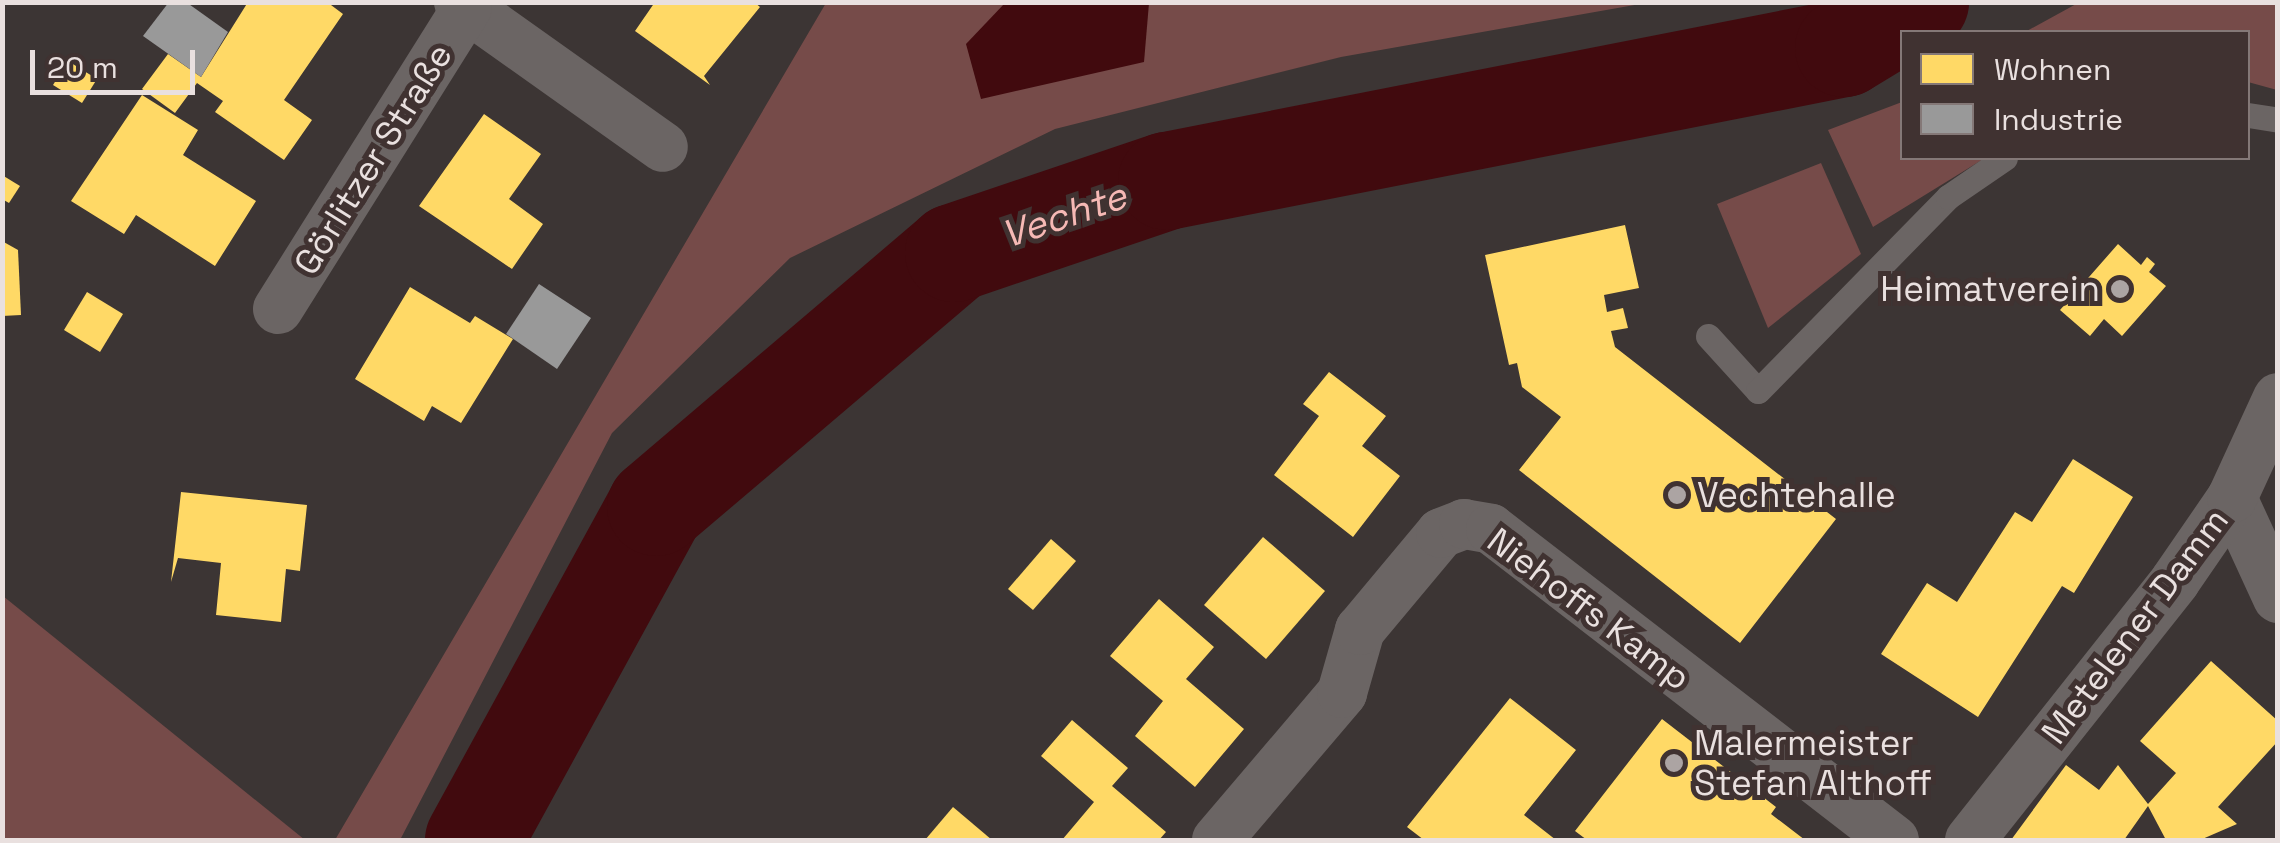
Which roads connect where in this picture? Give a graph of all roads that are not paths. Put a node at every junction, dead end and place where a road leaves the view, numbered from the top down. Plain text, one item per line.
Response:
1 (463, 5) edge
2 (2250, 115) edge
3 (2278, 120) edge
4 (664, 147) dead end
5 (2002, 160) edge
6 (278, 310) dead end
7 (1708, 336) dead end
8 (2278, 398) edge
9 (2232, 498) junction
10 (2278, 598) edge
11 (1217, 840) edge
12 (1894, 840) edge
13 (1970, 840) edge

1 - 4 street, Görlitzer Straße
1 - 6 street, Görlitzer Straße
2 - 3 lane
5 - 7 lane
8 - 9 street, Metelener Damm
9 - 10 street
9 - 13 street, Metelener Damm
11 - 12 street, Niehoffs Kamp

